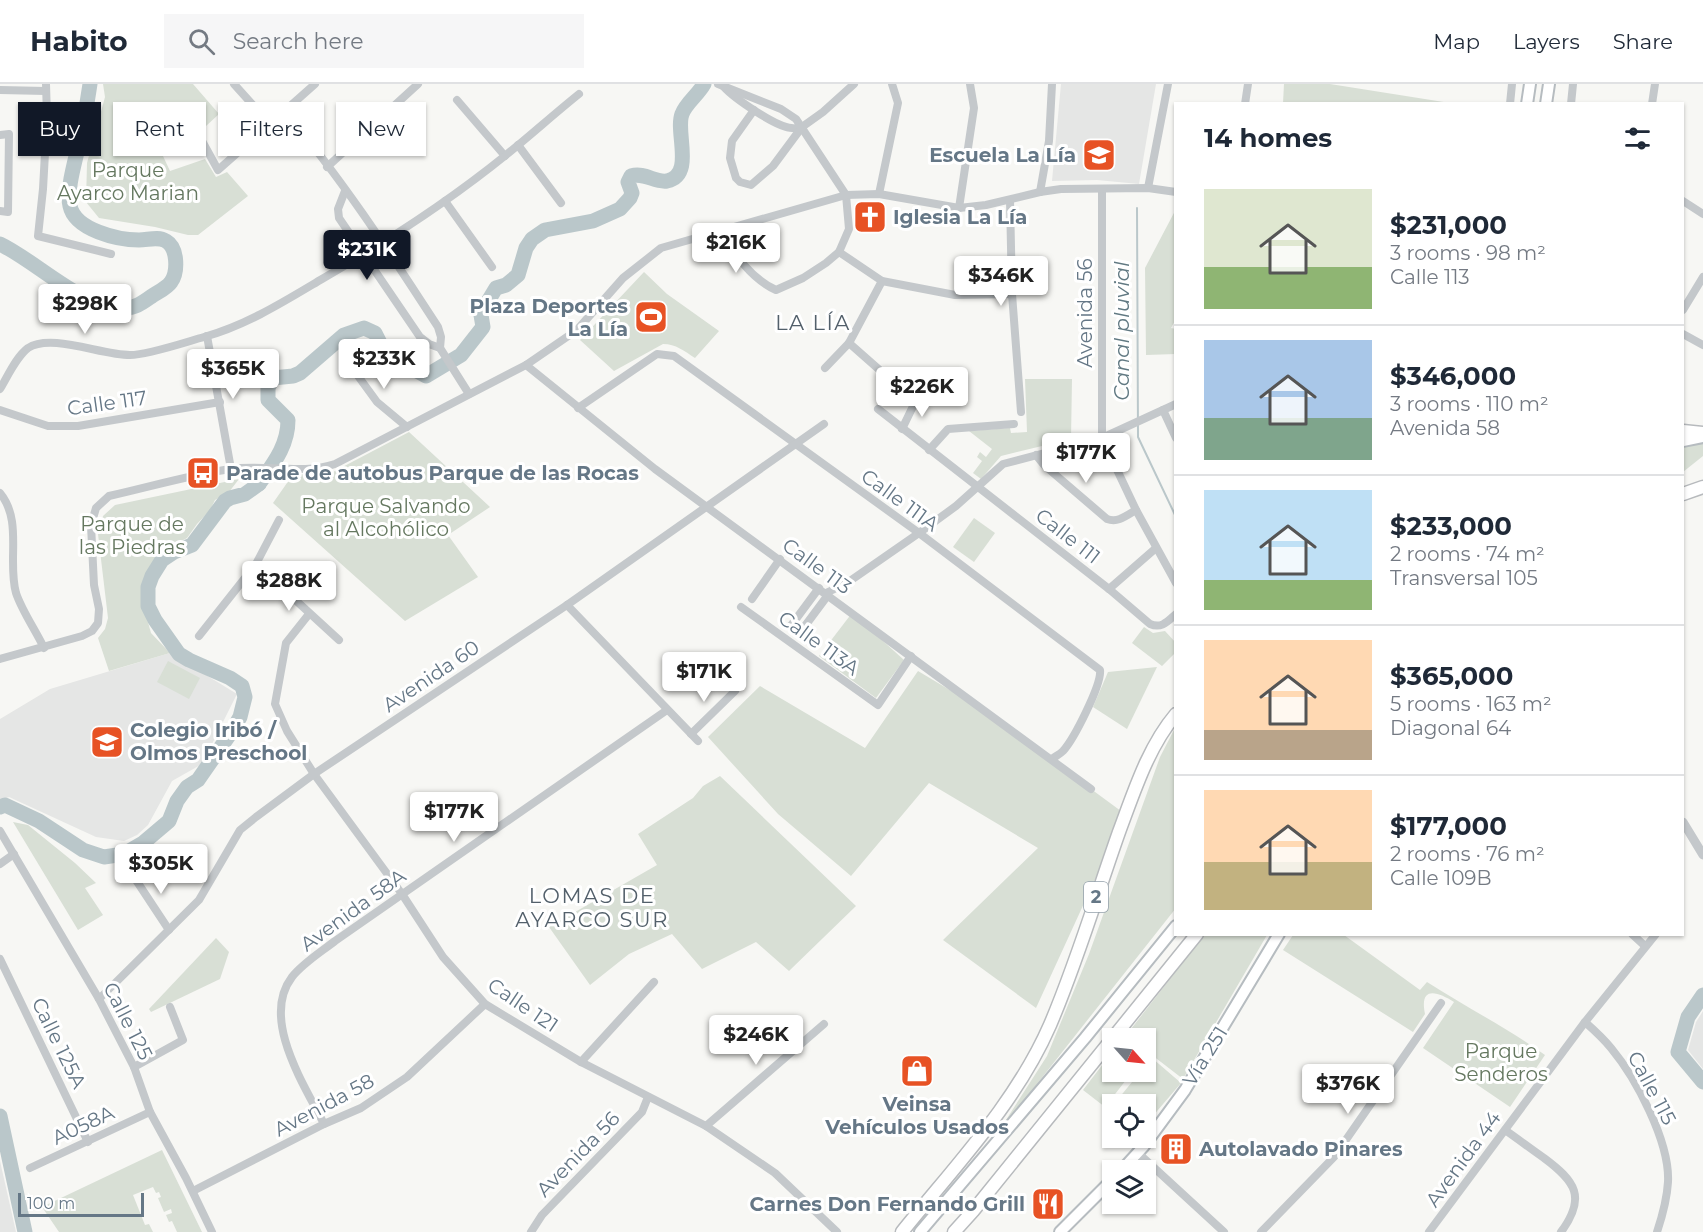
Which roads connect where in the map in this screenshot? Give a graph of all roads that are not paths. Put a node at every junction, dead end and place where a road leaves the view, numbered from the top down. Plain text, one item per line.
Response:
1 (234, 84) edge
2 (315, 84) edge
3 (418, 84) edge
4 (854, 84) edge
5 (892, 84) edge
6 (970, 84) edge
7 (1052, 84) edge
8 (1168, 84) edge
9 (1248, 84) edge
10 (1512, 84) edge
11 (1530, 84) edge
12 (1549, 84) edge
13 (1573, 84) edge
14 (1655, 84) edge
15 (721, 85) edge
16 (46, 87) edge
17 (0, 90) edge
18 (579, 94) dead end
19 (458, 100) dead end
20 (250, 102) edge
21 (294, 102) edge
22 (1245, 102) edge
23 (1510, 102) edge
24 (1527, 102) edge
25 (1546, 102) edge
26 (1571, 102) edge
27 (1652, 102) edge
28 (754, 110) junction
29 (802, 127) junction
30 (0, 135) edge
31 (518, 144) junction
32 (206, 148) edge
33 (234, 156) edge
34 (320, 156) edge
35 (505, 156) junction
36 (327, 167) junction
37 (1148, 188) junction
38 (1102, 189) junction
39 (345, 191) junction
40 (1040, 192) junction
41 (1174, 192) edge
42 (879, 194) junction
43 (846, 195) junction
44 (1010, 200) junction
45 (445, 201) junction
46 (1684, 202) edge
47 (561, 204) dead end
48 (959, 208) junction
49 (4, 212) edge
50 (1703, 214) edge
51 (723, 231) junction
52 (383, 243) junction
53 (838, 252) junction
54 (111, 254) dead end
55 (364, 254) junction
56 (492, 267) dead end
57 (1703, 277) edge
58 (882, 281) junction
59 (1012, 294) junction
60 (1684, 308) edge
61 (1684, 335) edge
62 (207, 336) junction
63 (849, 343) junction
64 (1703, 345) edge
65 (442, 351) junction
66 (350, 365) dead end
67 (526, 365) junction
68 (825, 368) dead end
69 (0, 389) edge
70 (469, 394) junction
71 (918, 396) junction
72 (220, 402) junction
73 (942, 402) dead end
74 (1174, 405) edge
75 (578, 408) junction
76 (878, 409) dead end
77 (0, 410) edge
78 (1163, 410) junction
79 (1021, 412) dead end
80 (824, 424) dead end
81 (1014, 424) dead end
82 (407, 427) junction
83 (1703, 427) edge
84 (902, 429) junction
85 (1684, 430) edge
86 (1684, 430) edge
87 (1174, 434) edge
88 (1703, 435) edge
89 (1102, 438) junction
90 (1684, 441) edge
91 (794, 444) junction
92 (929, 450) junction
93 (1036, 455) junction
94 (231, 469) junction
95 (978, 486) junction
96 (1703, 488) edge
97 (0, 493) edge
98 (1684, 494) edge
99 (1684, 501) edge
100 (706, 505) junction
101 (1136, 510) junction
102 (279, 520) dead end
103 (919, 533) junction
104 (1156, 548) junction
105 (780, 559) junction
106 (256, 564) junction
107 (1174, 580) edge
108 (1109, 589) junction
109 (824, 592) junction
110 (752, 599) dead end
111 (567, 605) junction
112 (741, 607) dead end
113 (309, 614) junction
114 (1174, 616) edge
115 (200, 636) dead end
116 (339, 640) dead end
117 (44, 648) junction
118 (911, 656) junction
119 (0, 659) edge
120 (735, 691) dead end
121 (667, 710) junction
122 (1174, 717) edge
123 (690, 734) junction
124 (698, 741) dead end
125 (1052, 759) junction
126 (314, 774) junction
127 (1091, 789) dead end
128 (1684, 824) edge
129 (0, 831) edge
130 (14, 854) junction
131 (1703, 855) edge
132 (0, 864) edge
133 (132, 874) dead end
134 (402, 894) junction
135 (1174, 928) edge
136 (169, 930) junction
137 (1194, 936) edge
138 (1278, 936) edge
139 (1634, 936) edge
140 (1654, 936) edge
141 (1645, 946) junction
142 (0, 959) edge
143 (654, 982) dead end
144 (99, 999) junction
145 (1442, 1003) dead end
146 (485, 1004) junction
147 (170, 1008) dead end
148 (1585, 1022) junction
149 (824, 1024) dead end
150 (581, 1062) junction
151 (134, 1067) junction
152 (648, 1097) junction
153 (150, 1112) junction
154 (324, 1124) junction
155 (706, 1126) junction
156 (1505, 1130) junction
157 (88, 1142) junction
158 (1138, 1153) junction
159 (1131, 1160) edge
160 (30, 1168) dead end
161 (1102, 1190) edge
162 (193, 1191) junction
163 (212, 1232) edge
164 (531, 1232) edge
165 (837, 1232) edge
166 (902, 1232) edge
167 (920, 1232) edge
168 (954, 1232) edge
169 (1060, 1232) edge
170 (1224, 1232) edge
171 (1261, 1232) edge
172 (1429, 1232) edge
173 (1561, 1232) edge
174 (1657, 1232) edge

1 - 20 street
2 - 21 street
3 - 36 street
4 - 29 street
5 - 42 street
6 - 48 street
7 - 40 street
8 - 37 street
9 - 22 street
10 - 23 street
11 - 24 main road
12 - 25 main road
13 - 26 street
14 - 27 street
15 - 28 street
15 - 29 street
16 - 17 street
16 - 54 street
18 - 31 street
19 - 35 street
28 - 29 street
28 - 29 street
29 - 43 street
30 - 49 street
31 - 35 street
31 - 47 street
32 - 33 street
34 - 36 street
35 - 45 street
36 - 39 street
37 - 38 street
37 - 41 street
38 - 40 street
38 - 89 street, Avenida 56
39 - 52 street
39 - 55 street
40 - 44 street
42 - 43 street
42 - 48 street
43 - 51 street
43 - 53 street
44 - 48 street
44 - 59 street
45 - 52 street
45 - 56 street
46 - 50 street
51 - 53 street
51 - 67 street
52 - 55 street
52 - 65 street
53 - 58 street
55 - 62 street
55 - 65 street
57 - 60 street
58 - 59 street
58 - 63 street
59 - 79 street
61 - 64 street
62 - 69 street
62 - 72 street
63 - 68 street
63 - 71 street
65 - 70 street
66 - 82 street
67 - 70 street
67 - 75 street, Calle 113
70 - 82 street
71 - 73 street
71 - 84 street
72 - 77 street, Calle 117
72 - 94 street
74 - 78 street
75 - 91 street, Calle 111A
75 - 100 street, Calle 113
76 - 84 street, Calle 111
78 - 87 street
78 - 89 street
80 - 91 street, Avenida 60
81 - 92 street
82 - 94 street
83 - 85 main road
84 - 92 street, Calle 111
86 - 88 highway
88 - 90 main road
89 - 93 street
89 - 101 street
91 - 100 street, Avenida 60
91 - 103 street, Calle 111A
92 - 95 street, Calle 111
93 - 95 street
93 - 101 street
94 - 117 street
95 - 103 street
95 - 108 street, Calle 111
96 - 98 highway
96 - 99 main road
97 - 117 street
100 - 105 street, Calle 113
100 - 111 street, Avenida 60
101 - 104 street
102 - 106 street
103 - 109 street
103 - 125 street, Calle 111A
104 - 107 street
104 - 108 street
105 - 109 street, Calle 113
105 - 110 street
106 - 113 street
106 - 115 street
108 - 114 street, Calle 111
109 - 109 street
109 - 118 street, Calle 113
111 - 121 street
111 - 126 street, Avenida 60
112 - 118 street, Calle 113A
113 - 116 street
113 - 126 street, Calle 121
117 - 119 street
118 - 125 street, Calle 113
120 - 123 street
121 - 123 street
121 - 134 street, Avenida 58A
122 - 166 highway, 2
123 - 124 street
125 - 127 street, Calle 113
126 - 134 street, Calle 121
126 - 136 street, Avenida 60
128 - 131 street
129 - 130 street, Calle 125
130 - 132 street
130 - 144 street, Calle 125
133 - 136 street
134 - 146 street, Calle 121
134 - 154 street, Avenida 58A
135 - 167 main road
136 - 144 street, Avenida 60
137 - 168 highway
138 - 158 main road, Vía 251
139 - 141 street
140 - 141 street, Avenida 44
141 - 148 street, Avenida 44
142 - 157 street, Calle 125A
143 - 150 street
144 - 151 street, Calle 125
145 - 171 street
146 - 150 street, Calle 121
146 - 154 street, Avenida 58
147 - 151 street
148 - 156 street, Avenida 44
148 - 174 street, Calle 115
149 - 155 street
150 - 152 street, Calle 121
151 - 153 street, Calle 125
152 - 155 street, Calle 121
152 - 164 street, Avenida 56
153 - 157 street, A058A
153 - 162 street, Calle 125
154 - 162 street, Avenida 58
155 - 165 street, Calle 121
156 - 172 street, Avenida 44
156 - 173 street
157 - 160 street, A058A
158 - 159 main road, Vía 251
158 - 170 street
161 - 169 main road
162 - 163 street, Calle 125

